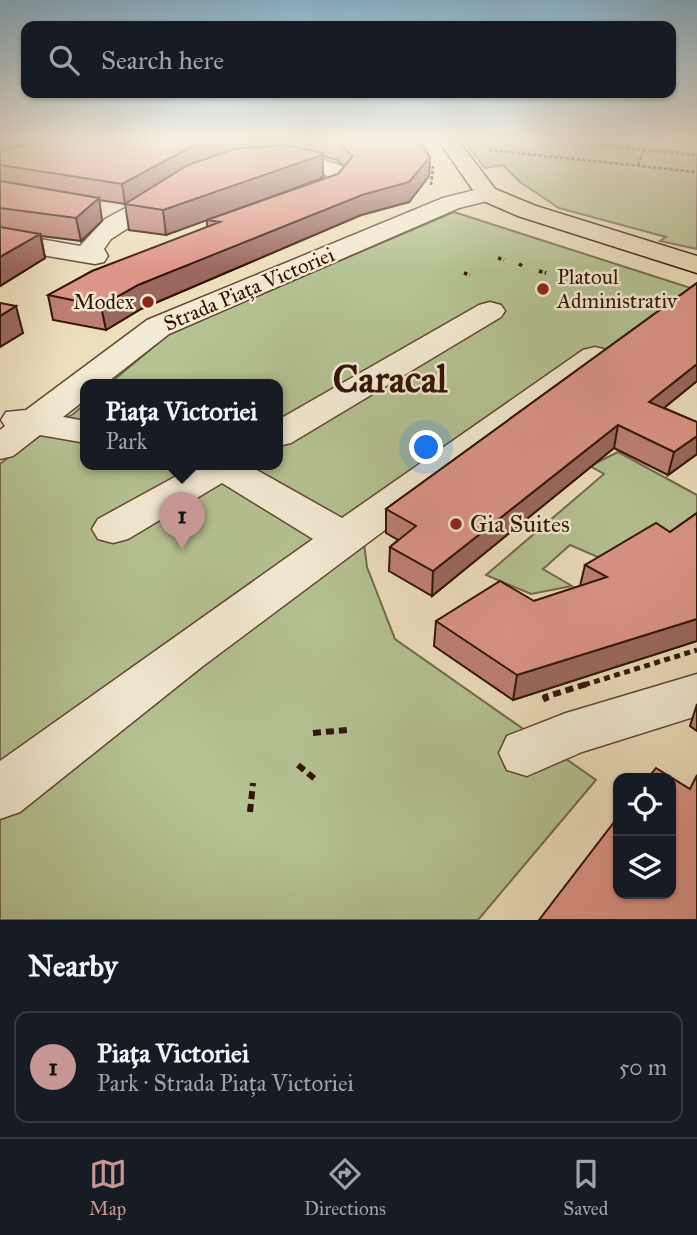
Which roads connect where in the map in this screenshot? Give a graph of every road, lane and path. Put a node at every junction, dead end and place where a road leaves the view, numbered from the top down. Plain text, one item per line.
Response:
1 (184, 183) edge
2 (333, 183) edge
3 (478, 183) edge
4 (486, 194) junction
5 (278, 204) edge
6 (91, 208) edge
7 (130, 215) junction
8 (0, 240) edge
9 (498, 258) dead end
10 (504, 260) dead end
11 (519, 264) dead end
12 (697, 264) edge
13 (524, 267) dead end
14 (539, 271) dead end
15 (464, 273) dead end
16 (546, 273) dead end
17 (470, 275) dead end
18 (490, 311) dead end
19 (595, 357) edge
20 (16, 419) edge
21 (80, 430) edge
22 (283, 432) edge
23 (0, 449) edge
24 (212, 470) edge
25 (228, 470) edge
26 (113, 529) dead end
27 (345, 539) junction
28 (697, 695) edge
29 (347, 730) dead end
30 (313, 733) dead end
31 (527, 753) dead end
32 (298, 765) dead end
33 (315, 779) dead end
34 (253, 783) dead end
35 (0, 794) edge
36 (250, 812) dead end

1 - 7 street
2 - 5 street
3 - 4 main road
4 - 12 main road
4 - 20 street, Strada Piața Victoriei
6 - 7 street
7 - 8 street
9 - 10 path
11 - 13 path
14 - 16 path
15 - 17 path
18 - 22 street
19 - 27 street
20 - 21 street
20 - 23 street, Strada Piața Victoriei
24 - 26 street
25 - 27 street
27 - 35 street
28 - 31 street
29 - 30 path
32 - 33 path
34 - 36 path

